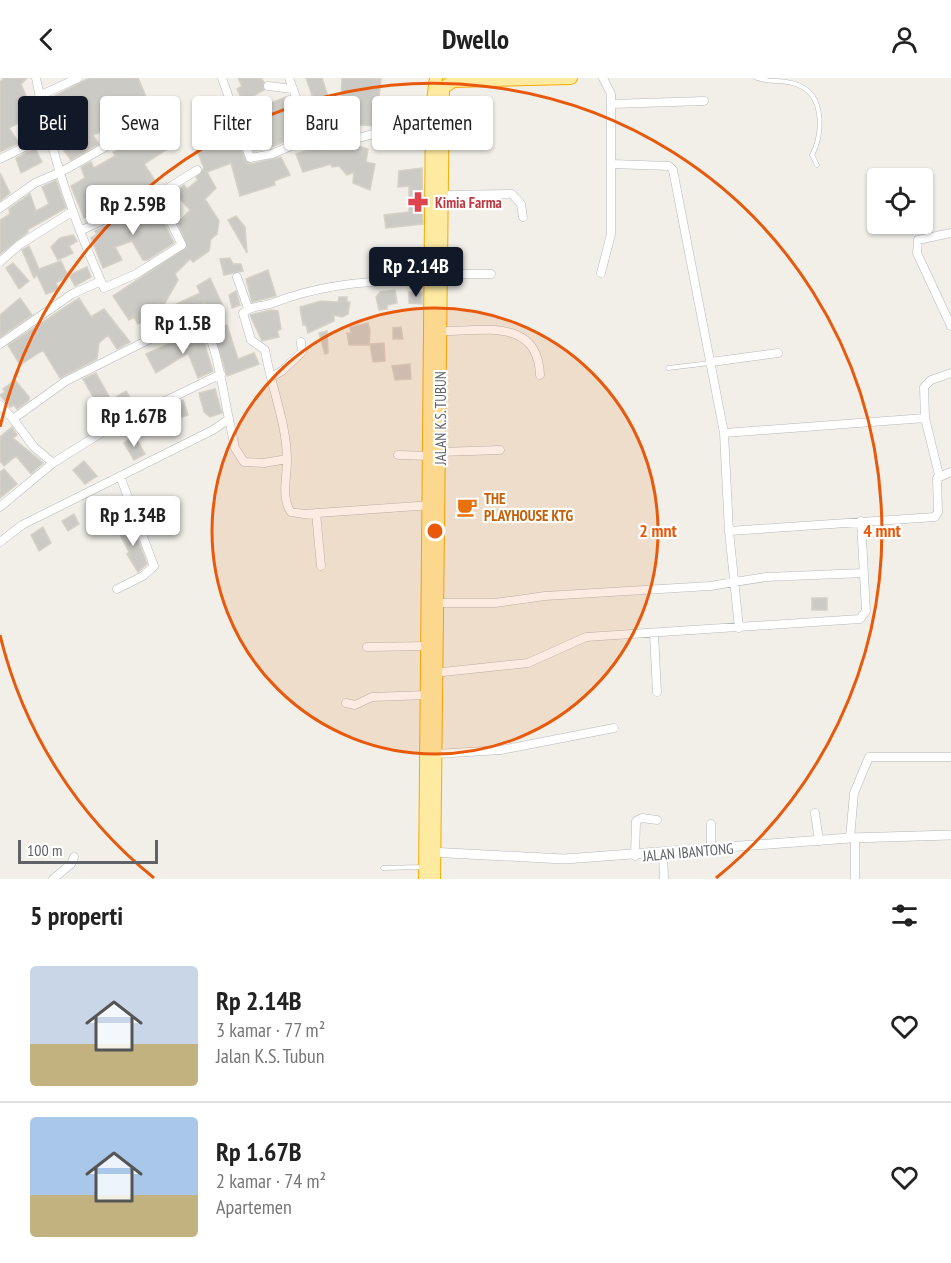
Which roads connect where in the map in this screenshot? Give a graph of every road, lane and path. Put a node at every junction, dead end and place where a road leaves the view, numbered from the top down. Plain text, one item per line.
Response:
1 (36, 78) edge
2 (78, 78) edge
3 (222, 78) edge
4 (289, 78) edge
5 (571, 78) edge
6 (603, 78) edge
7 (757, 78) edge
8 (443, 80) edge
9 (268, 86) dead end
10 (293, 89) junction
11 (39, 96) joint
12 (296, 96) edge
13 (437, 96) edge
14 (704, 101) dead end
15 (612, 104) junction
16 (284, 149) edge
17 (18, 150) edge
18 (55, 150) edge
19 (100, 150) edge
20 (433, 150) edge
21 (0, 159) edge
22 (612, 164) junction
23 (817, 165) dead end
24 (197, 170) dead end
25 (61, 172) junction
26 (157, 195) junction
27 (441, 195) junction
28 (0, 208) edge
29 (73, 211) junction
30 (523, 217) dead end
31 (80, 231) junction
32 (951, 233) edge
33 (0, 262) edge
34 (601, 273) dead end
35 (491, 274) dead end
36 (237, 277) dead end
37 (436, 277) junction
38 (101, 281) junction
39 (248, 308) junction
40 (951, 326) edge
41 (436, 331) junction
42 (301, 342) dead end
43 (0, 344) edge
44 (778, 353) dead end
45 (711, 362) junction
46 (668, 368) dead end
47 (951, 373) edge
48 (221, 374) junction
49 (540, 375) dead end
50 (271, 377) junction
51 (0, 405) edge
52 (925, 418) junction
53 (13, 419) junction
54 (229, 419) junction
55 (724, 433) junction
56 (501, 450) dead end
57 (435, 454) junction
58 (398, 455) dead end
59 (287, 459) junction
60 (53, 463) junction
61 (951, 472) edge
62 (939, 475) junction
63 (120, 476) junction
64 (435, 505) junction
65 (0, 507) edge
66 (316, 513) junction
67 (861, 521) junction
68 (729, 531) junction
69 (0, 542) edge
70 (321, 566) dead end
71 (864, 573) junction
72 (734, 581) junction
73 (117, 589) dead end
74 (438, 603) junction
75 (739, 628) junction
76 (654, 634) junction
77 (428, 646) junction
78 (367, 647) dead end
79 (432, 673) junction
80 (657, 692) dead end
81 (430, 694) junction
82 (346, 703) dead end
83 (431, 713) junction
84 (614, 728) dead end
85 (435, 754) junction
86 (951, 757) edge
87 (815, 813) dead end
88 (657, 820) dead end
89 (711, 824) dead end
90 (951, 835) edge
91 (852, 838) junction
92 (819, 841) junction
93 (711, 850) junction
94 (430, 852) junction
95 (663, 854) junction
96 (635, 856) junction
97 (74, 857) dead end
98 (383, 868) dead end
99 (425, 873) edge
100 (53, 879) edge
101 (434, 879) edge
102 (664, 879) edge
103 (855, 879) edge

1 - 11 street
2 - 11 street
3 - 16 street
4 - 10 street
5 - 8 highway
6 - 15 street
7 - 23 lane
8 - 13 highway, JALAN K.S. TUBUN
8 - 27 highway, JALAN K.S. TUBUN
9 - 10 street
10 - 12 street
14 - 15 street
15 - 22 street
17 - 21 street
18 - 25 street
19 - 25 street
20 - 37 highway, JALAN K.S. TUBUN
22 - 34 street
22 - 45 street
24 - 26 street
25 - 28 street
25 - 29 street
26 - 31 street
26 - 38 street
27 - 30 street
27 - 37 highway, JALAN K.S. TUBUN
29 - 31 street
29 - 33 street
31 - 38 street
32 - 40 street
35 - 37 street
36 - 39 street
37 - 39 street
37 - 41 highway, JALAN K.S. TUBUN
38 - 43 street
39 - 50 street
41 - 49 street
41 - 57 highway, JALAN K.S. TUBUN
42 - 50 street
44 - 45 street
45 - 46 lane
45 - 55 street
47 - 52 street
48 - 53 street
48 - 54 street
48 - 60 street
50 - 59 street
51 - 53 street
52 - 55 street
52 - 62 street
53 - 60 street
54 - 59 street
54 - 63 street
55 - 68 street
56 - 57 street
57 - 58 street
57 - 64 highway, JALAN K.S. TUBUN
59 - 66 street
60 - 65 street
61 - 62 street
62 - 67 street
63 - 69 street
63 - 73 street
64 - 66 street
64 - 74 highway, JALAN K.S. TUBUN
64 - 77 highway, JALAN K.S. TUBUN
66 - 70 street
67 - 68 street
67 - 71 street
68 - 72 street
71 - 72 street
71 - 75 street
72 - 74 street
72 - 75 street
74 - 79 highway, JALAN K.S. TUBUN
75 - 76 street
76 - 79 street
76 - 80 street
77 - 78 street
77 - 79 highway, JALAN K.S. TUBUN
79 - 81 highway, JALAN K.S. TUBUN
81 - 82 street
81 - 83 highway, JALAN K.S. TUBUN
83 - 85 highway, JALAN K.S. TUBUN
83 - 94 highway, JALAN K.S. TUBUN
84 - 85 street
85 - 94 highway, JALAN K.S. TUBUN
86 - 91 street
87 - 92 street
88 - 96 street
89 - 93 street
90 - 91 street, JALAN IBANTONG
91 - 92 street, JALAN IBANTONG
91 - 103 street
92 - 93 street, JALAN IBANTONG
93 - 95 street, JALAN IBANTONG
94 - 96 street, JALAN IBANTONG
94 - 99 highway, JALAN K.S. TUBUN
94 - 101 highway, JALAN K.S. TUBUN
95 - 96 street, JALAN IBANTONG
95 - 102 street
97 - 100 street
98 - 99 lane

